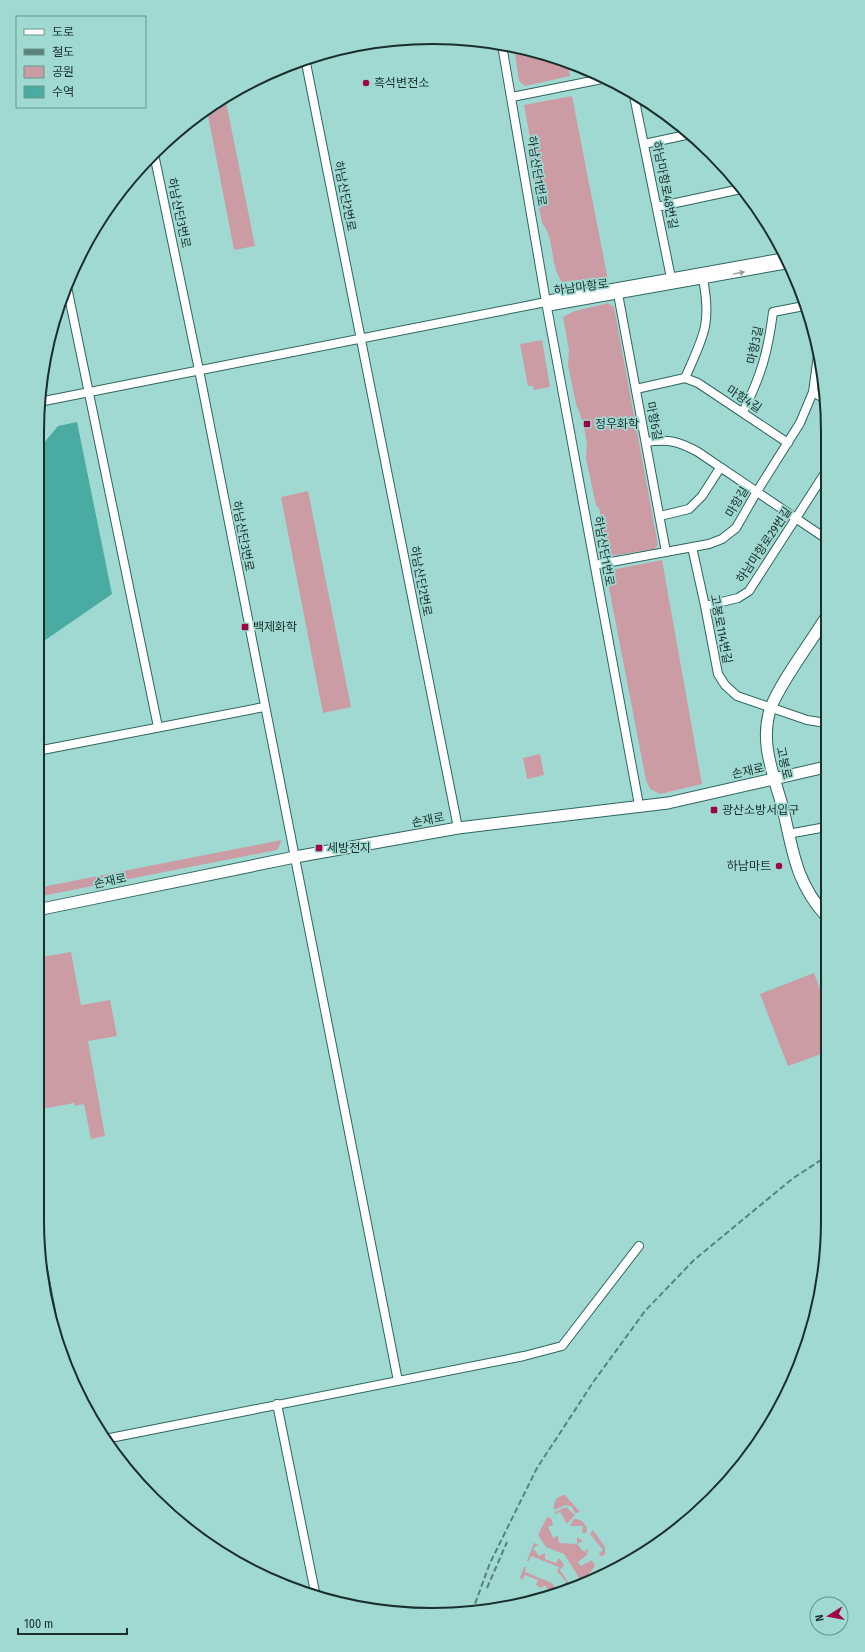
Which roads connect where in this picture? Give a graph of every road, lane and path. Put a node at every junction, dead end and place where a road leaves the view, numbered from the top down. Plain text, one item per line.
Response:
1 (503, 50) edge
2 (307, 66) edge
3 (595, 80) edge
4 (512, 97) junction
5 (635, 101) edge
6 (683, 136) edge
7 (644, 144) junction
8 (155, 161) edge
9 (736, 190) edge
10 (657, 207) junction
11 (779, 258) edge
12 (783, 265) edge
13 (671, 278) junction
14 (703, 279) junction
15 (618, 294) junction
16 (69, 297) edge
17 (546, 302) junction
18 (800, 307) edge
19 (361, 338) junction
20 (199, 370) junction
21 (816, 370) edge
22 (685, 378) junction
23 (636, 389) junction
24 (87, 392) junction
25 (813, 392) junction
26 (819, 396) edge
27 (46, 401) edge
28 (743, 412) junction
29 (646, 442) junction
30 (788, 442) junction
31 (720, 468) junction
32 (821, 479) edge
33 (756, 493) junction
34 (660, 516) junction
35 (796, 519) junction
36 (821, 535) edge
37 (692, 547) junction
38 (666, 552) junction
39 (595, 565) junction
40 (705, 606) junction
41 (821, 625) edge
42 (264, 707) junction
43 (771, 707) junction
44 (821, 722) edge
45 (158, 727) junction
46 (44, 750) edge
47 (821, 767) edge
48 (774, 778) junction
49 (638, 806) junction
50 (458, 828) junction
51 (821, 828) edge
52 (788, 834) junction
53 (295, 857) junction
54 (44, 909) edge
55 (821, 910) edge
56 (639, 1246) dead end
57 (398, 1381) junction
58 (277, 1404) junction
59 (111, 1438) edge
60 (314, 1589) edge

1 - 4 street, 하남산단1번로
2 - 19 street, 하남산단2번로
3 - 4 street
4 - 17 street, 하남산단1번로
5 - 7 street, 하남마항로48번길
6 - 7 street
7 - 10 street, 하남마항로48번길
8 - 20 street, 하남산단3번로
9 - 10 street
10 - 13 street, 하남마항로48번길
11 - 13 street, 하남마항로
14 -> 12 street, 하남마항로
13 - 17 street, 하남마항로
14 - 15 street, 하남마항로
14 - 22 street
15 - 17 street, 하남마항로
15 - 23 street, 마항6길
16 - 24 street
17 - 19 street
17 - 39 street, 하남산단1번로
18 - 28 street, 마항3길
19 - 20 street
19 - 50 street, 하남산단2번로
20 - 24 street
20 - 42 street, 하남산단3번로
21 - 25 street, 마항길
22 - 23 street
22 - 28 street, 마항4길
23 - 29 street, 마항6길
24 - 27 street
24 - 45 street
25 - 26 street
25 - 30 street, 마항길
28 - 30 street, 마항4길
29 - 31 street
29 - 34 street, 마항6길
30 - 33 street, 마항길
31 - 33 street
31 - 34 street
32 - 35 street, 하남마항로29번길
33 - 35 street
33 - 37 street, 마항길
34 - 38 street, 마항6길
35 - 36 street
35 - 40 street, 하남마항로29번길
37 - 38 street, 마항길
37 - 40 street, 고봉로114번길
38 - 39 street, 마항길
39 - 49 street, 하남산단1번로
40 - 43 street, 고봉로114번길
41 - 43 main road, 고봉로
42 - 45 street
42 - 53 street, 하남산단3번로
43 - 44 street, 고봉로114번길
43 - 48 main road, 고봉로
45 - 46 street
47 - 48 main road, 손재로
48 - 49 main road, 손재로
48 - 52 main road, 고봉로
49 - 50 main road, 손재로
50 - 53 main road, 손재로
51 - 52 street
52 - 55 main road, 고봉로
53 - 54 main road, 손재로
53 - 57 street, 하남산단3번로
56 - 57 street
57 - 58 street
58 - 59 street
58 - 60 street

